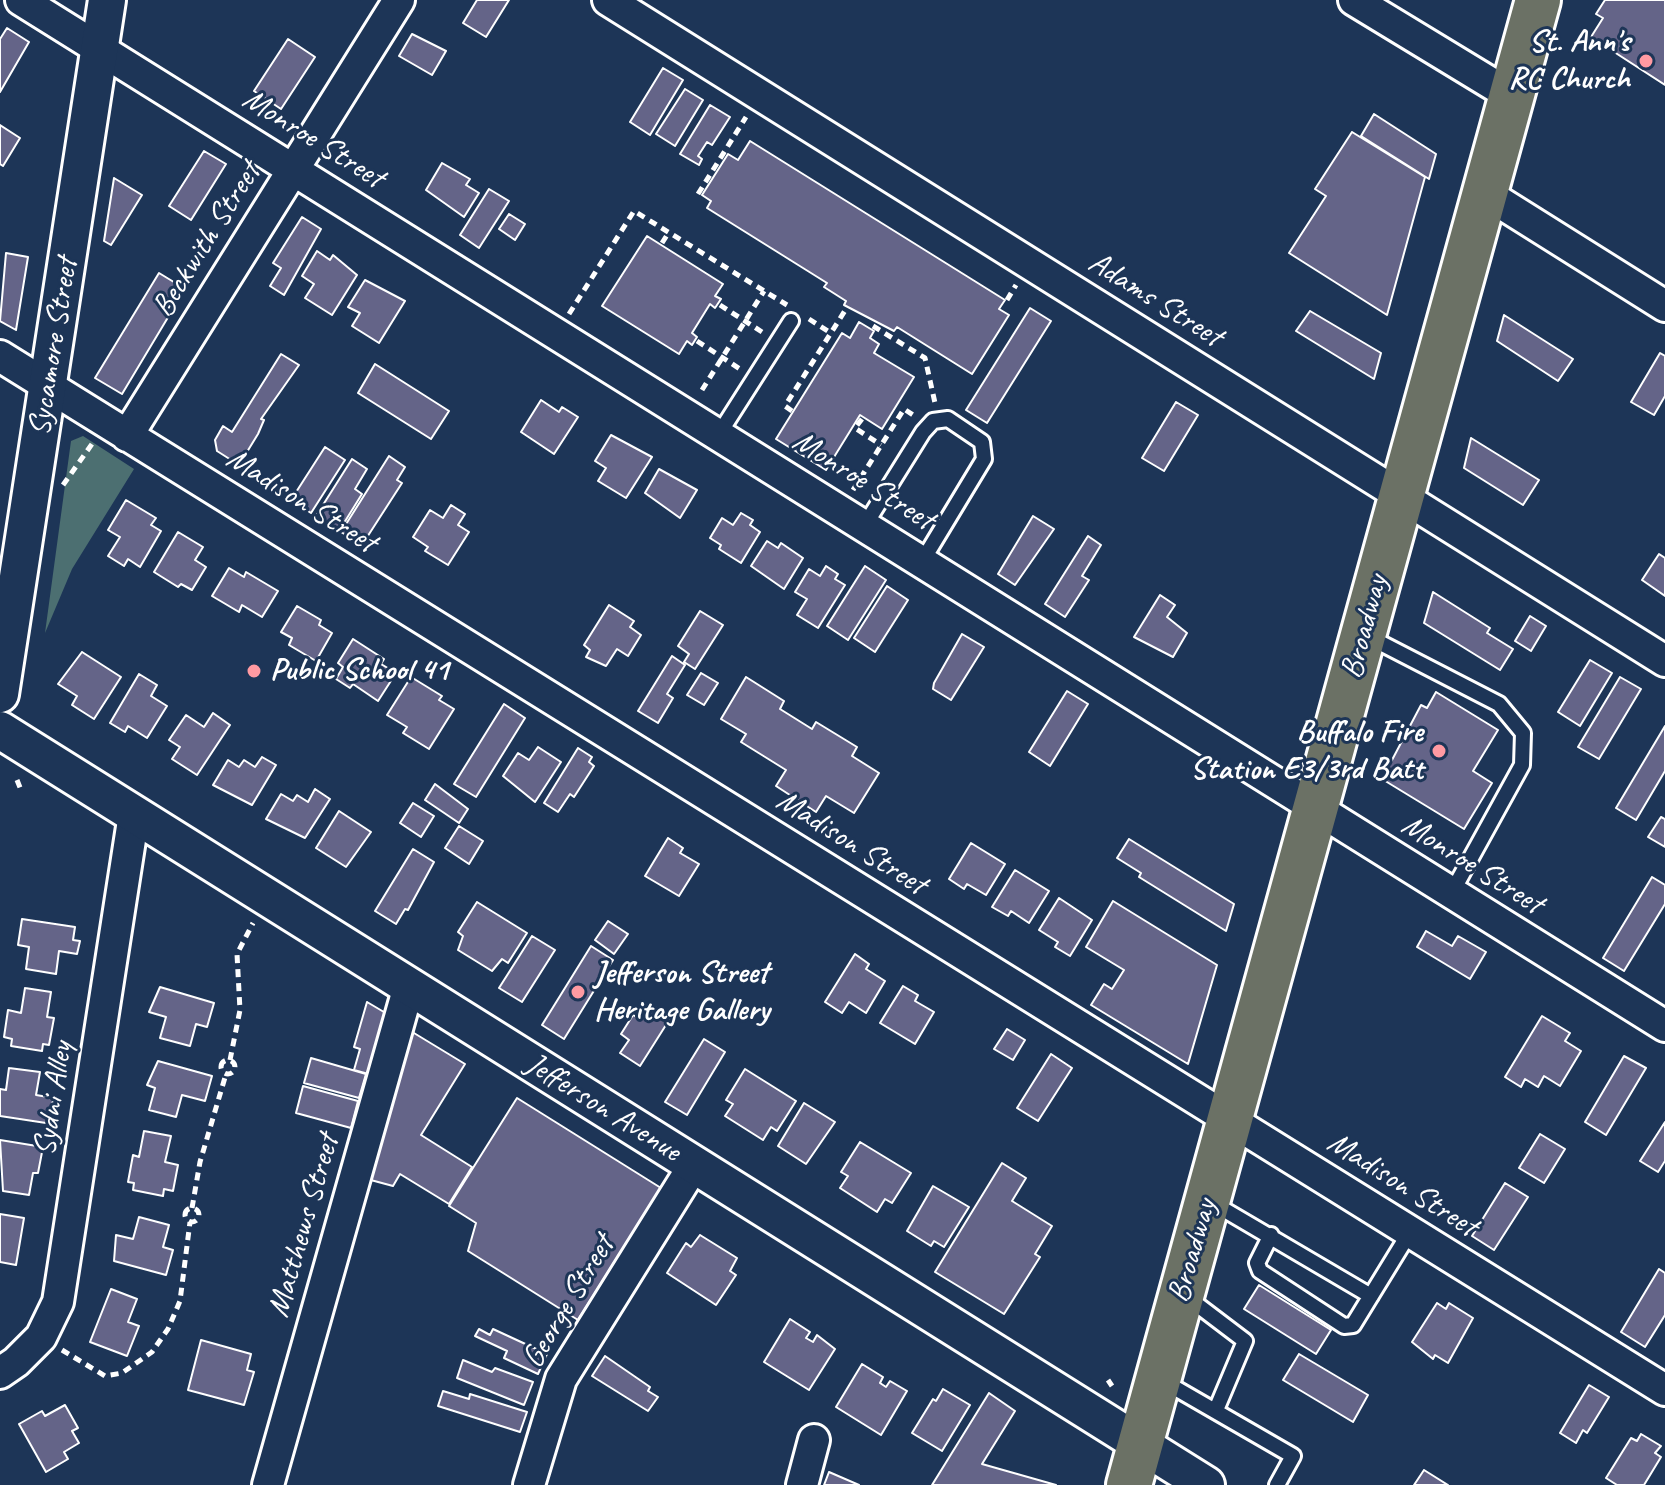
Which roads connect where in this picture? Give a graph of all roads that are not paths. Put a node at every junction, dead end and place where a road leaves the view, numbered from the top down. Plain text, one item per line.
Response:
1 (21, 0) edge
2 (107, 0) edge
3 (399, 0) edge
4 (608, 0) edge
5 (1354, 0) edge
6 (1538, 0) edge
7 (99, 49) junction
8 (1512, 96) junction
9 (293, 169) junction
10 (1485, 193) junction
11 (1665, 306) edge
12 (795, 315) road end
13 (0, 356) edge
14 (49, 387) junction
15 (719, 434) junction
16 (127, 436) junction
17 (1401, 497) junction
18 (865, 525) junction
19 (923, 560) junction
20 (1363, 634) junction
21 (1665, 661) edge
22 (0, 694) edge
23 (0, 730) edge
24 (1315, 810) junction
25 (134, 814) junction
26 (1451, 894) junction
27 (409, 986) junction
28 (1665, 1026) edge
29 (1229, 1120) junction
30 (694, 1165) junction
31 (1207, 1200) junction
32 (1410, 1232) junction
33 (1271, 1235) junction
34 (1181, 1293) junction
35 (1371, 1296) junction
36 (0, 1373) edge
37 (1158, 1378) junction
38 (1665, 1390) edge
39 (1216, 1410) junction
40 (814, 1440) dead end
41 (1134, 1465) edge
42 (268, 1485) edge
43 (529, 1485) edge
44 (802, 1485) edge
45 (1206, 1485) edge
46 (1277, 1485) edge

1 - 7 street, Monroe Street
2 - 7 street, Sycamore Street
3 - 9 street, Beckwith Street
4 - 17 street, Adams Street
5 - 8 street
6 - 8 main road, Broadway
7 - 9 street, Monroe Street
7 - 14 street, Sycamore Street
8 - 10 main road, Broadway
9 - 15 street, Monroe Street
9 - 16 street, Beckwith Street
10 - 11 street
10 - 17 main road, Broadway
12 - 15 lane
13 - 14 street, Madison Street
14 - 16 street, Madison Street
14 - 22 street, Sycamore Street
15 - 18 street, Monroe Street
16 - 29 street, Madison Street
17 - 20 main road, Broadway
17 - 21 street, Adams Street
18 - 19 street, Monroe Street
18 - 19 lane
19 - 24 street, Monroe Street
20 - 24 main road, Broadway
20 - 26 lane
23 - 25 street, Jefferson Avenue
24 - 26 street, Monroe Street
24 - 29 main road, Broadway
25 - 27 street, Jefferson Avenue
25 - 36 street, Sydni Alley
26 - 28 street, Monroe Street
27 - 30 street, Jefferson Avenue
27 - 42 street, Matthews Street
29 - 31 main road, Broadway
29 - 32 street, Madison Street
30 - 41 street, Jefferson Avenue
30 - 43 street, George Street
31 - 33 lane
31 - 34 main road, Broadway
32 - 35 lane
32 - 38 street, Madison Street
33 - 35 lane
33 - 35 lane
34 - 37 main road, Broadway
34 - 39 lane
37 - 39 lane
37 - 41 main road, Broadway
39 - 46 lane
40 - 44 street
41 - 45 street, Jefferson Avenue

